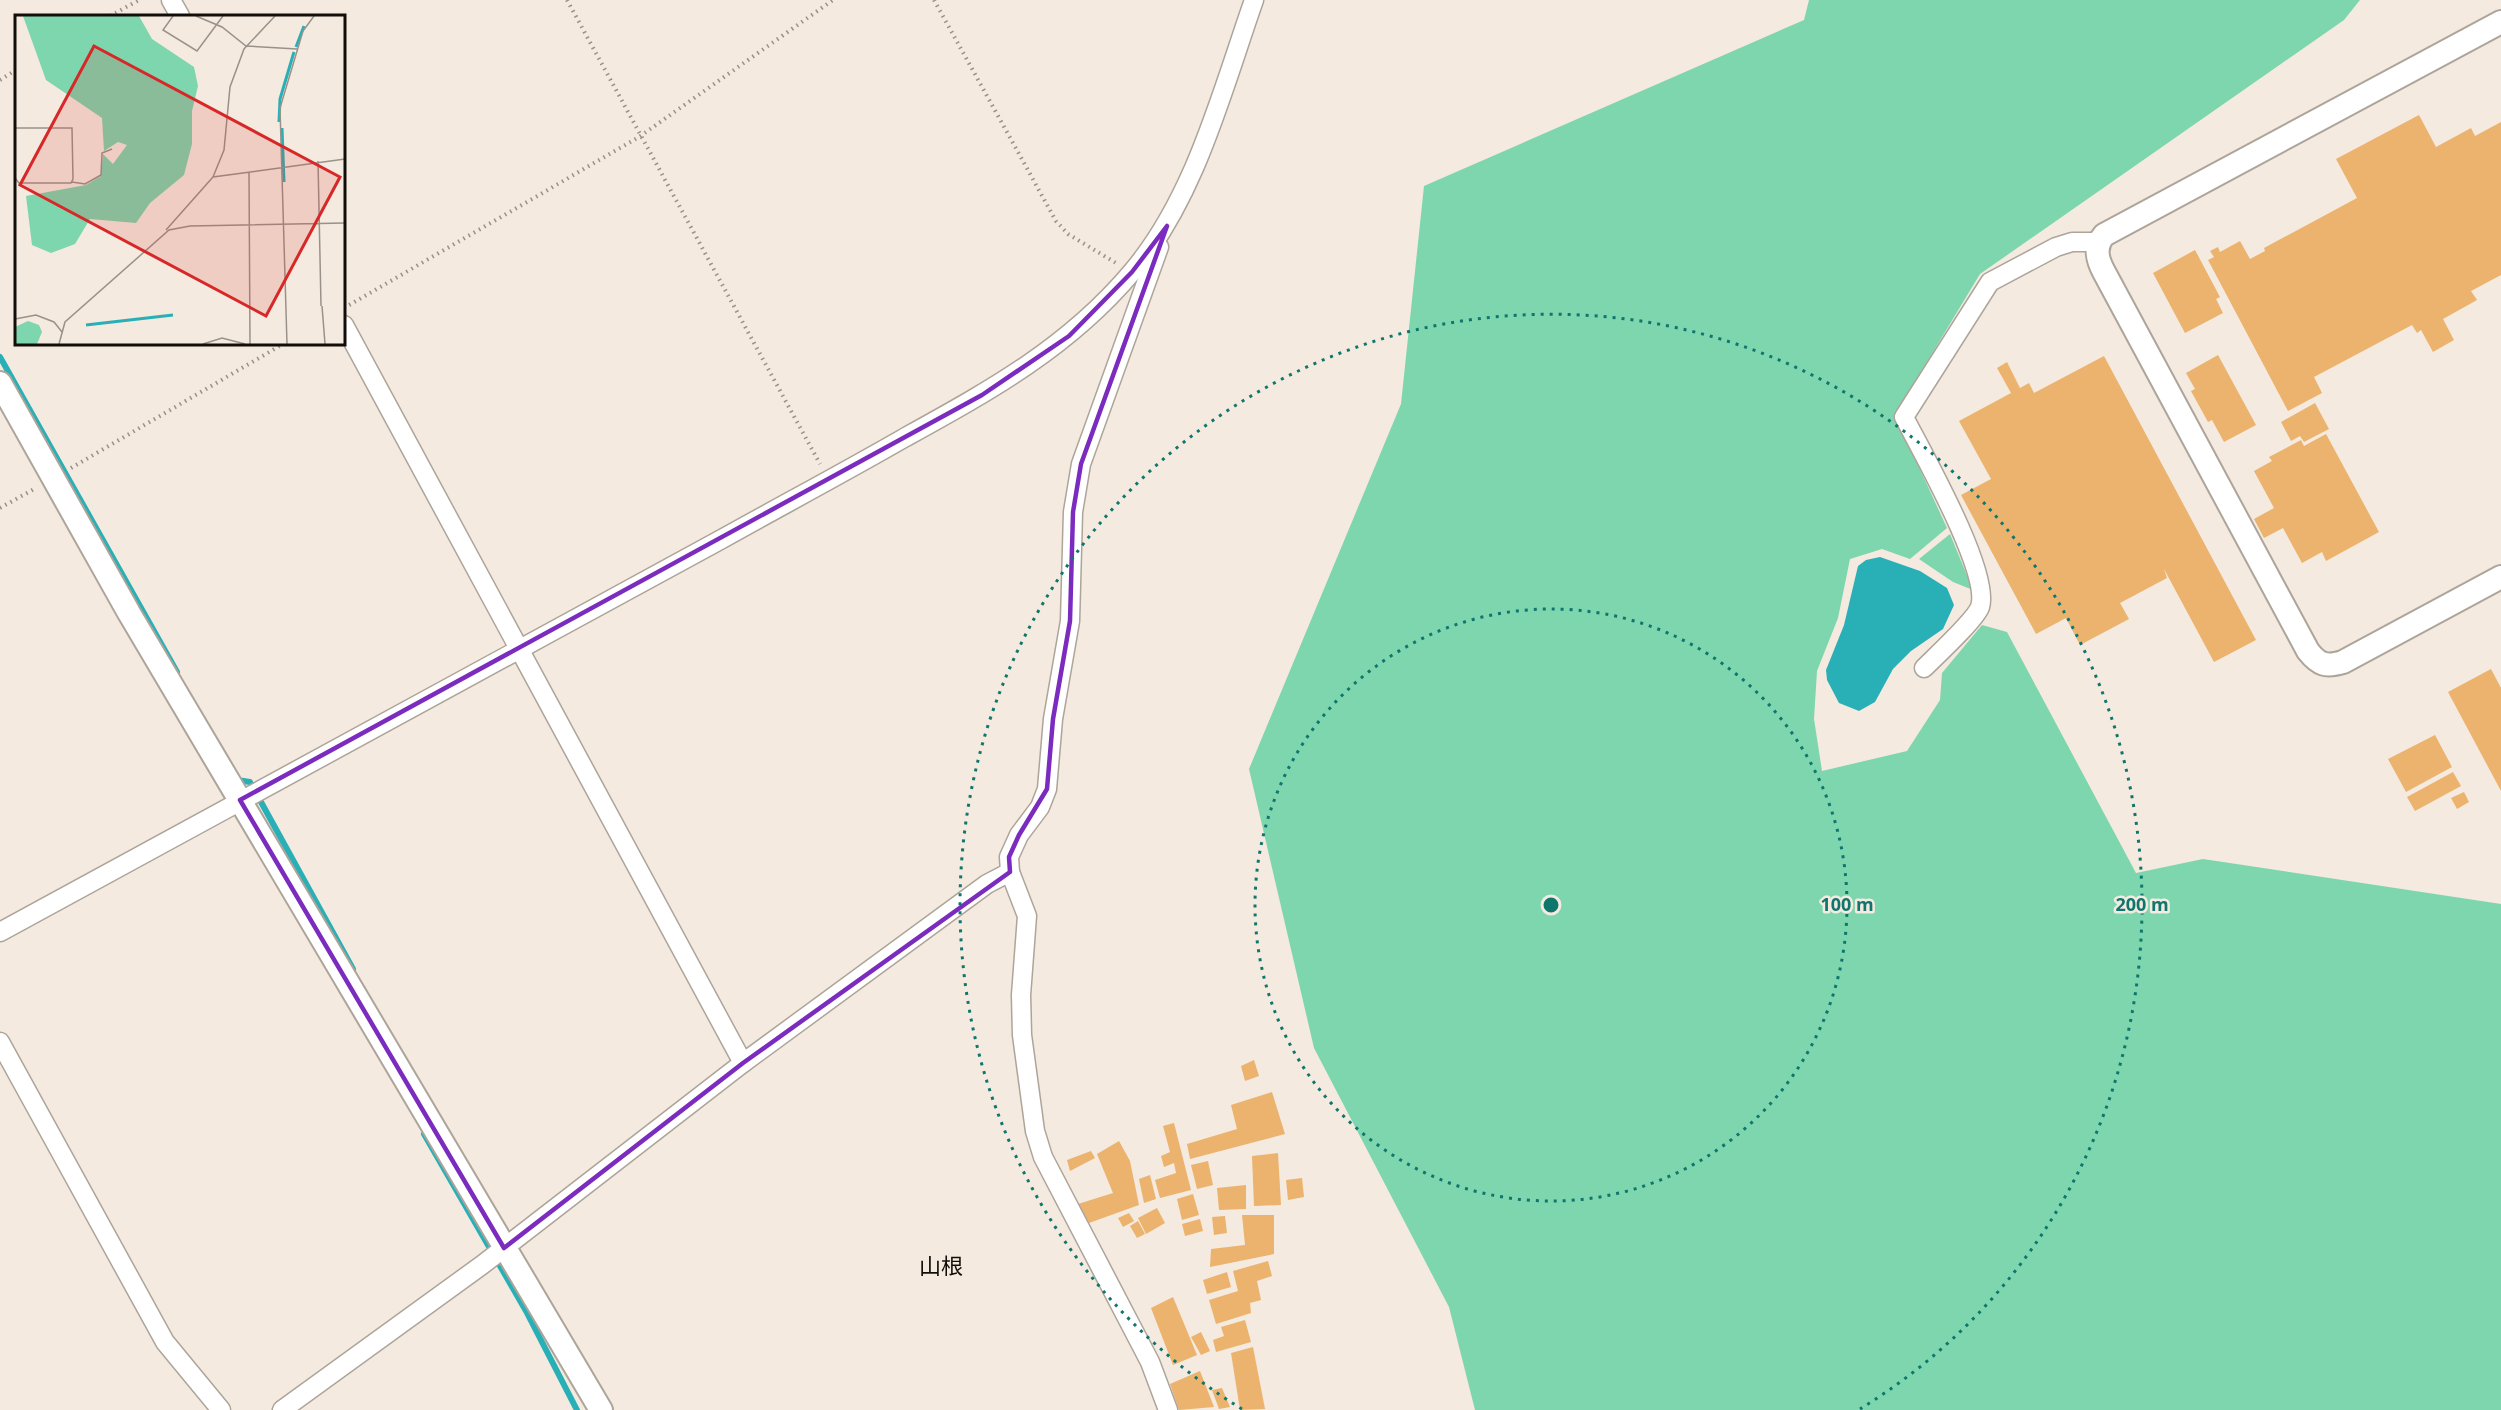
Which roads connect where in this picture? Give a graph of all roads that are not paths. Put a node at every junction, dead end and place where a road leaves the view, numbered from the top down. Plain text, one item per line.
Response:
1 (171, 0) edge
2 (1254, 0) edge
3 (179, 15) edge
4 (2501, 22) edge
5 (1167, 226) junction
6 (2098, 242) junction
7 (345, 327) edge
8 (0, 383) edge
9 (2501, 577) edge
10 (520, 650) junction
11 (1924, 668) dead end
12 (240, 800) junction
13 (1010, 872) junction
14 (0, 932) edge
15 (0, 1042) edge
16 (743, 1063) junction
17 (496, 1254) junction
18 (221, 1410) edge
19 (282, 1410) edge
20 (601, 1410) edge
21 (1168, 1410) edge

1 - 3 street
2 - 5 street
4 - 6 street
5 - 10 street
5 - 13 street
6 - 9 street
6 - 11 street
7 - 10 street
8 - 12 street
10 - 12 street
10 - 16 street
12 - 14 street
12 - 17 street
13 - 16 street
13 - 21 street
15 - 18 street
16 - 17 street
17 - 19 street
17 - 20 street

